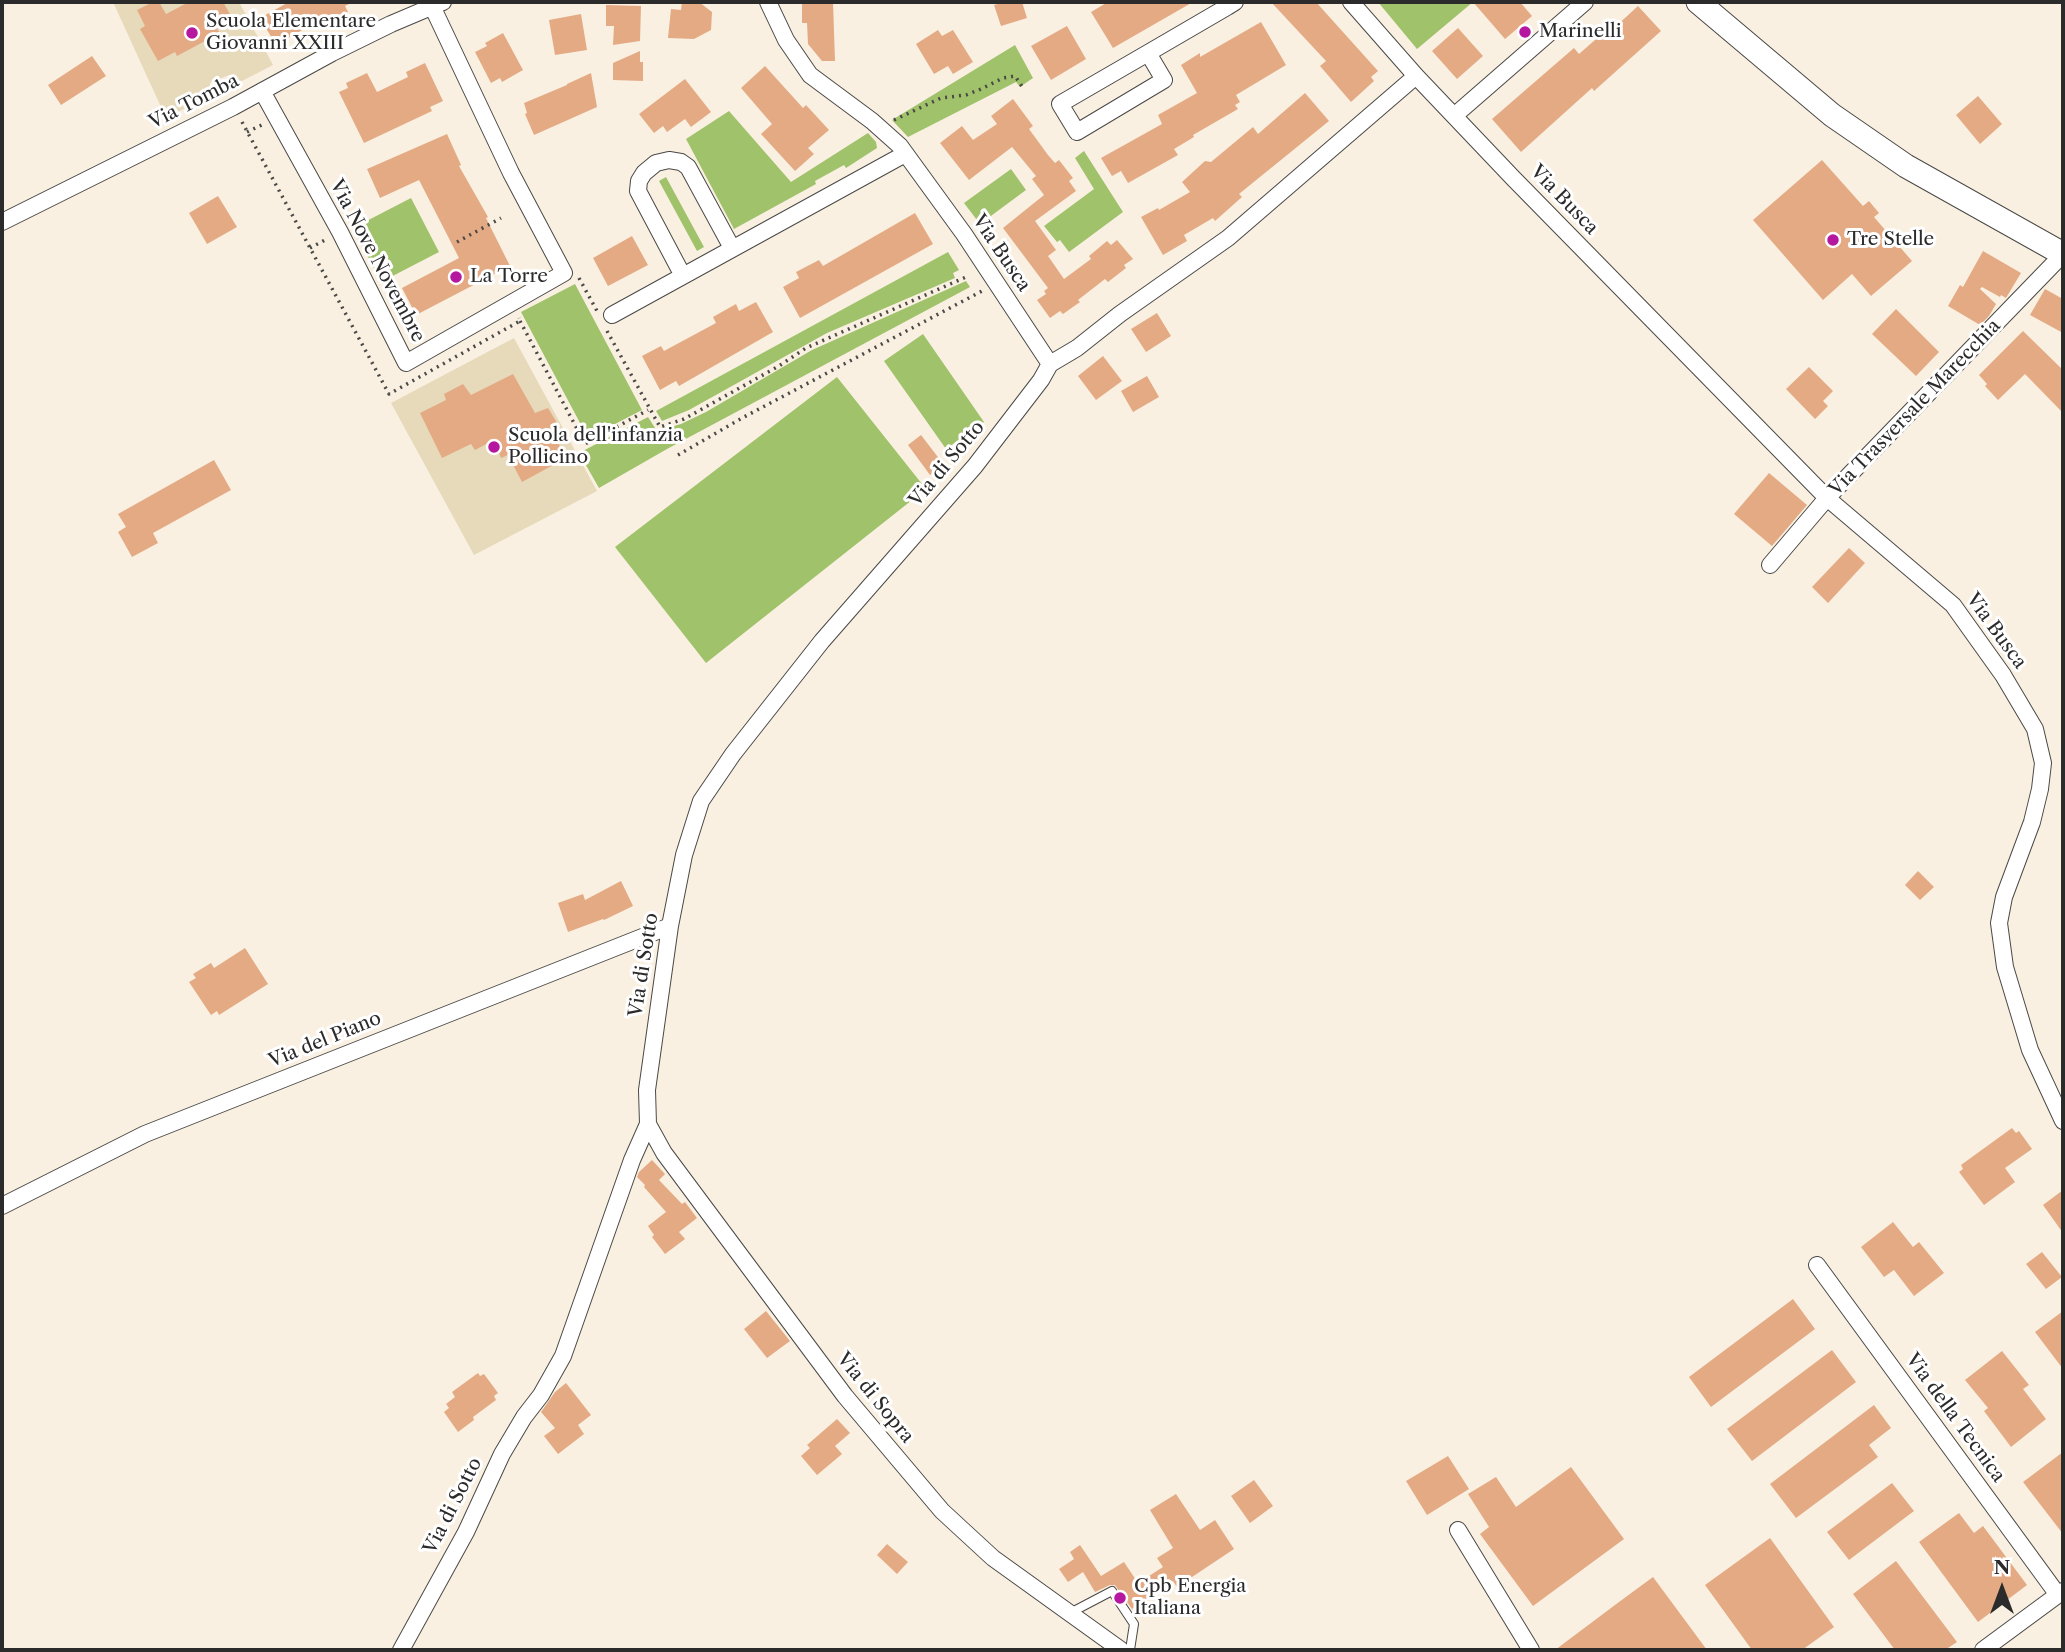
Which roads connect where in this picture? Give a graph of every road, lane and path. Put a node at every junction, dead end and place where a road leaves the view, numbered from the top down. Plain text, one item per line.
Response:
1 (768, 2) edge
2 (1235, 2) edge
3 (1352, 2) edge
4 (1585, 2) edge
5 (1698, 2) edge
6 (437, 4) edge
7 (1148, 53) junction
8 (1416, 76) junction
9 (1023, 88) dead end
10 (262, 91) junction
11 (1454, 116) junction
12 (265, 123) dead end
13 (888, 123) dead end
14 (247, 132) dead end
15 (905, 153) junction
16 (501, 218) dead end
17 (2, 222) edge
18 (327, 239) dead end
19 (457, 242) dead end
20 (310, 248) dead end
21 (732, 248) junction
22 (2063, 254) edge
23 (683, 276) junction
24 (965, 277) dead end
25 (579, 278) dead end
26 (995, 282) junction
27 (520, 321) dead end
28 (606, 321) junction
29 (1050, 364) junction
30 (649, 409) junction
31 (678, 455) dead end
32 (1827, 498) junction
33 (1770, 565) dead end
34 (670, 926) junction
35 (2063, 1121) edge
36 (648, 1124) junction
37 (2, 1206) edge
38 (1817, 1265) dead end
39 (1458, 1530) dead end
40 (2061, 1593) edge
41 (1070, 1612) junction
42 (403, 1646) edge
43 (1121, 1650) edge
44 (1130, 1650) edge
45 (1531, 1650) edge
46 (1983, 1650) edge

1 - 15 street, Via Busca
2 - 7 street
3 - 8 street, Via Busca
4 - 11 street
5 - 22 main road, Via Trasversale Marecchia
6 - 10 street, Via Tomba
6 - 10 street, Via Nove Novembre
7 - 7 street
8 - 11 street, Via Busca
8 - 29 street
9 - 13 path
10 - 17 street, Via Tomba
11 - 32 street, Via Busca
12 - 14 path
15 - 21 street
15 - 26 street, Via Busca
16 - 19 path
18 - 20 path
21 - 23 street
21 - 23 street
22 - 32 street, Via Trasversale Marecchia
23 - 28 street
24 - 30 path
25 - 28 path
26 - 29 street, Via Busca
26 - 31 path
27 - 30 path
28 - 30 path
29 - 34 street, Via di Sotto
32 - 33 street, Via Trasversale Marecchia
32 - 35 street, Via Busca
34 - 36 street, Via di Sotto
34 - 37 street, Via del Piano
36 - 41 street, Via di Sopra
36 - 42 street, Via di Sotto
38 - 40 street, Via della Tecnica
39 - 45 street
40 - 46 street
41 - 43 street, Via di Sopra
41 - 44 lane

